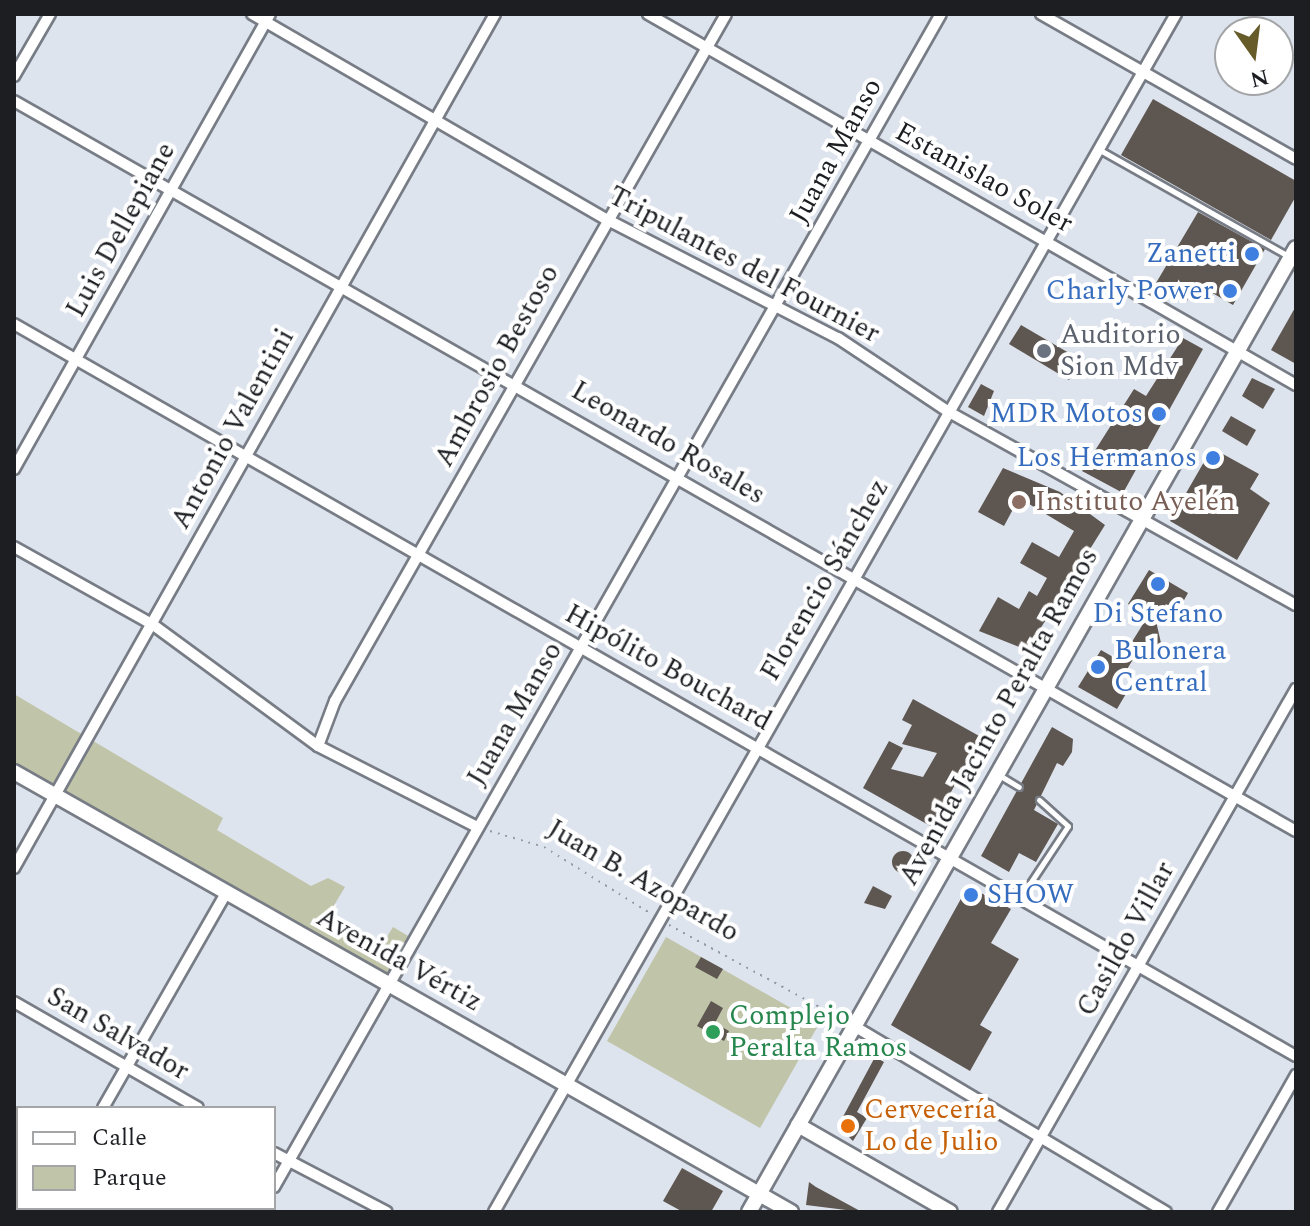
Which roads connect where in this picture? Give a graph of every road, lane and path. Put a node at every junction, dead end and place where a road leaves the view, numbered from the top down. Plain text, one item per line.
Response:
1 (50, 14) edge
2 (252, 14) edge
3 (495, 14) edge
4 (648, 14) edge
5 (726, 14) edge
6 (941, 14) edge
7 (1041, 14) edge
8 (1176, 14) edge
9 (268, 18) edge
10 (706, 48) junction
11 (1142, 72) junction
12 (14, 76) edge
13 (14, 101) edge
14 (438, 117) junction
15 (868, 141) junction
16 (1098, 149) junction
17 (1296, 159) edge
18 (171, 190) junction
19 (606, 219) junction
20 (1049, 239) junction
21 (1293, 253) edge
22 (341, 286) junction
23 (776, 308) junction
24 (14, 324) edge
25 (1237, 352) junction
26 (76, 358) junction
27 (515, 385) junction
28 (1296, 385) edge
29 (949, 412) junction
30 (245, 456) junction
31 (14, 469) edge
32 (678, 477) junction
33 (1140, 521) junction
34 (14, 547) edge
35 (418, 556) junction
36 (855, 577) junction
37 (1296, 605) edge
38 (152, 624) junction
39 (581, 647) junction
40 (1047, 685) junction
41 (1296, 689) edge
42 (757, 745) junction
43 (318, 746) junction
44 (14, 772) edge
45 (997, 774) junction
46 (1019, 787) dead end
47 (56, 796) junction
48 (1235, 796) junction
49 (1039, 800) dead end
50 (477, 827) junction
51 (1296, 831) edge
52 (951, 857) junction
53 (14, 868) edge
54 (226, 893) junction
55 (1021, 897) junction
56 (660, 920) junction
57 (1139, 965) junction
58 (389, 984) junction
59 (14, 1002) edge
60 (854, 1026) junction
61 (1296, 1056) edge
62 (127, 1067) junction
63 (1296, 1075) edge
64 (567, 1084) junction
65 (104, 1106) edge
66 (195, 1106) edge
67 (798, 1125) junction
68 (1043, 1137) junction
69 (276, 1154) edge
70 (289, 1161) junction
71 (276, 1184) edge
72 (759, 1194) junction
73 (387, 1212) edge
74 (494, 1212) edge
75 (749, 1212) edge
76 (791, 1212) edge
77 (950, 1212) edge
78 (998, 1212) edge
79 (1166, 1212) edge
80 (1218, 1212) edge

1 - 12 street
2 - 9 street, Tripulantes del Fournier
3 - 14 street, Antonio Valentini
4 - 10 street, Estanislao Soler
5 - 10 street, Ambrosio Bestoso
6 - 15 street, Juana Manso
7 - 11 street
8 - 11 street, Florencio Sánchez
9 - 14 street, Tripulantes del Fournier
9 - 18 street, Luis Dellepiane
10 - 15 street, Estanislao Soler
10 - 19 street, Ambrosio Bestoso
11 - 16 street, Florencio Sánchez
11 - 17 street
13 - 18 street, Leonardo Rosales
14 - 19 street, Tripulantes del Fournier
14 - 22 street, Antonio Valentini
15 - 20 street, Estanislao Soler
15 - 23 street, Juana Manso
16 - 20 street, Florencio Sánchez
16 - 21 lane
18 - 22 street, Leonardo Rosales
18 - 26 street, Luis Dellepiane
19 - 23 street, Tripulantes del Fournier
19 - 27 street, Ambrosio Bestoso
20 - 25 street, Estanislao Soler
20 - 29 street, Florencio Sánchez
21 - 25 main road, Avenida Jacinto Peralta Ramos
22 - 27 street, Leonardo Rosales
22 - 30 street, Antonio Valentini
23 - 29 street, Tripulantes del Fournier
23 - 32 street, Juana Manso
24 - 26 street, Hipólito Bouchard
25 - 28 street, Estanislao Soler
25 - 33 main road, Avenida Jacinto Peralta Ramos
26 - 30 street, Hipólito Bouchard
26 - 31 street, Luis Dellepiane
27 - 32 street, Leonardo Rosales
27 - 35 street, Ambrosio Bestoso
29 - 33 street, Tripulantes del Fournier
29 - 36 street, Florencio Sánchez
30 - 35 street, Hipólito Bouchard
30 - 38 street, Antonio Valentini
32 - 36 street, Leonardo Rosales
32 - 39 street, Juana Manso
33 - 37 street, Tripulantes del Fournier
33 - 40 main road, Avenida Jacinto Peralta Ramos
34 - 38 street
35 - 39 street, Hipólito Bouchard
35 - 43 street, Ambrosio Bestoso
36 - 40 street, Leonardo Rosales
36 - 42 street, Florencio Sánchez
38 - 43 street
38 - 47 street, Antonio Valentini
39 - 42 street, Hipólito Bouchard
39 - 50 street, Juana Manso
40 - 45 main road, Avenida Jacinto Peralta Ramos
40 - 48 street, Leonardo Rosales
41 - 48 street, Casildo Villar
42 - 52 street, Hipólito Bouchard
42 - 56 street, Florencio Sánchez
43 - 50 street
44 - 47 main road, Avenida Vértiz
45 - 46 lane
45 - 52 main road, Avenida Jacinto Peralta Ramos
47 - 53 street, Antonio Valentini
47 - 54 main road, Avenida Vértiz
48 - 51 street, Leonardo Rosales
48 - 57 street, Casildo Villar
49 - 55 lane
50 - 56 path, Juan B. Azopardo
50 - 58 street, Juana Manso
52 - 55 street, Hipólito Bouchard
52 - 60 main road, Avenida Jacinto Peralta Ramos
54 - 58 main road, Avenida Vértiz
54 - 62 street
55 - 57 street, Hipólito Bouchard
56 - 60 path, Juan B. Azopardo
56 - 64 street, Florencio Sánchez
57 - 61 street, Hipólito Bouchard
57 - 68 street, Casildo Villar
58 - 64 main road, Avenida Vértiz
58 - 70 street, Juana Manso
59 - 62 street, San Salvador
60 - 67 main road, Avenida Jacinto Peralta Ramos
60 - 68 street
62 - 65 street
62 - 66 street, San Salvador
63 - 80 street
64 - 72 main road, Avenida Vértiz
64 - 74 street, Florencio Sánchez
67 - 72 main road, Avenida Jacinto Peralta Ramos
67 - 77 main road
68 - 78 street, Casildo Villar
68 - 79 street
69 - 70 street
70 - 71 street, Juana Manso
70 - 73 street
72 - 75 main road, Avenida Jacinto Peralta Ramos
72 - 76 main road, Avenida Vértiz

